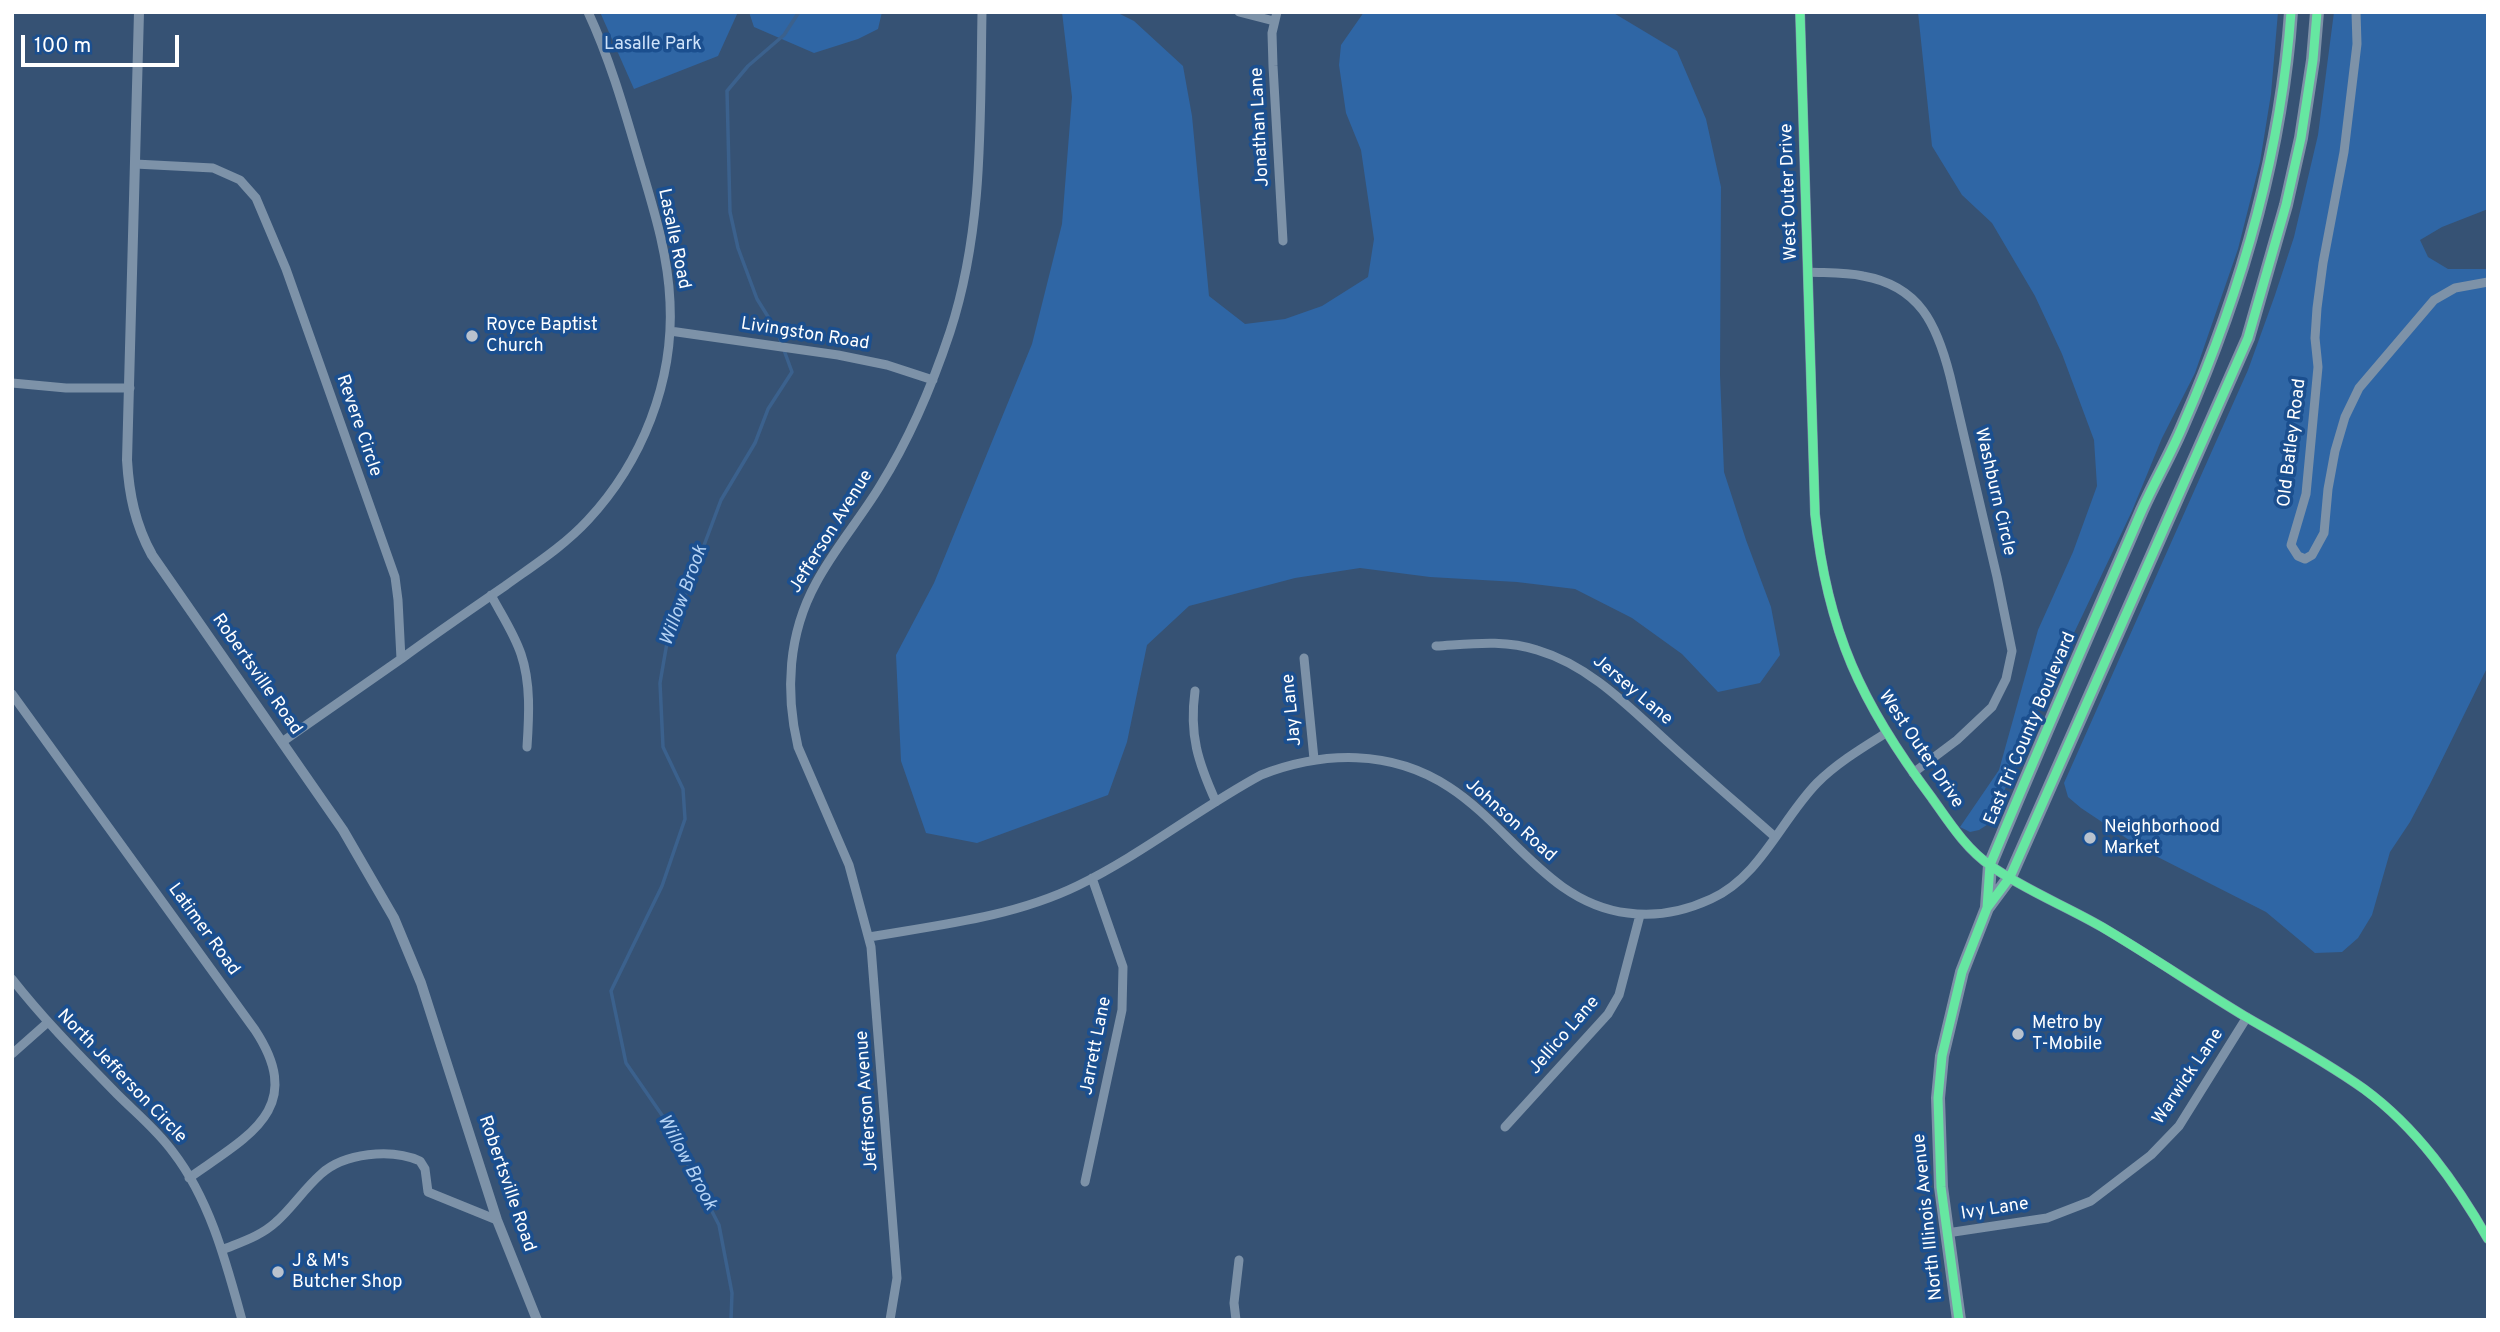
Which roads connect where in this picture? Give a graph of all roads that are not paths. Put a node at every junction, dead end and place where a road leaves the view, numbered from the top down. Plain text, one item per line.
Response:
1 (139, 12) edge
2 (588, 12) edge
3 (982, 12) edge
4 (1240, 12) edge
5 (1800, 12) edge
6 (2291, 12) edge
7 (2317, 12) edge
8 (2356, 12) edge
9 (1275, 17) edge
10 (135, 164) junction
11 (1283, 241) dead end
12 (1808, 272) junction
13 (2488, 282) edge
14 (670, 331) junction
15 (933, 380) junction
16 (12, 383) edge
17 (130, 388) junction
18 (491, 595) junction
19 (1436, 646) dead end
20 (1304, 658) dead end
21 (401, 659) junction
22 (1195, 691) dead end
23 (12, 694) edge
24 (1886, 733) junction
25 (282, 742) junction
26 (527, 747) dead end
27 (1314, 759) junction
28 (1913, 773) junction
29 (1216, 802) junction
30 (1775, 836) junction
31 (1990, 865) junction
32 (2010, 877) junction
33 (1091, 878) junction
34 (1987, 908) junction
35 (1640, 915) junction
36 (869, 937) junction
37 (12, 979) edge
38 (2247, 1017) junction
39 (47, 1023) junction
40 (12, 1054) edge
41 (1505, 1127) dead end
42 (189, 1178) junction
43 (1085, 1182) dead end
44 (2048, 1218) joint
45 (497, 1220) junction
46 (1947, 1233) junction
47 (2488, 1239) edge
48 (222, 1250) junction
49 (1239, 1260) dead end
50 (242, 1320) edge
51 (537, 1320) edge
52 (891, 1320) edge
53 (1236, 1320) edge
54 (1959, 1320) edge

1 - 10 street, Robertsville Road
2 - 14 street, Lasalle Road
3 - 15 street, Jefferson Avenue
4 - 9 street
5 - 12 street, West Outer Drive
6 - 31 highway, East Tri County Boulevard
7 - 32 highway
8 - 13 street, Old Batley Road
9 - 11 street, Jonathan Lane
10 - 17 street, Robertsville Road
10 - 21 street, Revere Circle
12 - 24 street, West Outer Drive
12 - 28 street, Washburn Circle
14 - 15 street, Livingston Road
14 - 18 street, Lasalle Road
15 - 36 street, Jefferson Avenue
16 - 17 street
17 - 25 street, Robertsville Road
18 - 21 street, Lasalle Road
18 - 26 street
19 - 30 street, Jersey Lane
20 - 27 street, Jay Lane
21 - 25 street
22 - 29 street
23 - 42 street, Latimer Road
24 - 28 street, West Outer Drive
24 - 30 street, Johnson Road
25 - 45 street, Robertsville Road
27 - 29 street, Johnson Road
27 - 35 street, Johnson Road
28 - 31 street, West Outer Drive
29 - 33 street, Johnson Road
30 - 35 street, Johnson Road
31 - 32 street, West Outer Drive
31 - 34 highway, East Tri County Boulevard
32 - 34 highway
32 - 38 street, West Outer Drive
33 - 36 street, Johnson Road
33 - 43 street, Jarrett Lane
34 - 46 highway, North Illinois Avenue
35 - 41 street, Jellico Lane
36 - 52 street, Jefferson Avenue
37 - 39 street, North Jefferson Circle
38 - 44 street, Warwick Lane
38 - 47 street, West Outer Drive
39 - 40 street
39 - 42 street, North Jefferson Circle
42 - 48 street, North Jefferson Circle
44 - 46 street, Ivy Lane
45 - 48 street
45 - 51 street, Robertsville Road
46 - 54 highway, North Illinois Avenue
48 - 50 street, North Jefferson Circle
49 - 53 street

